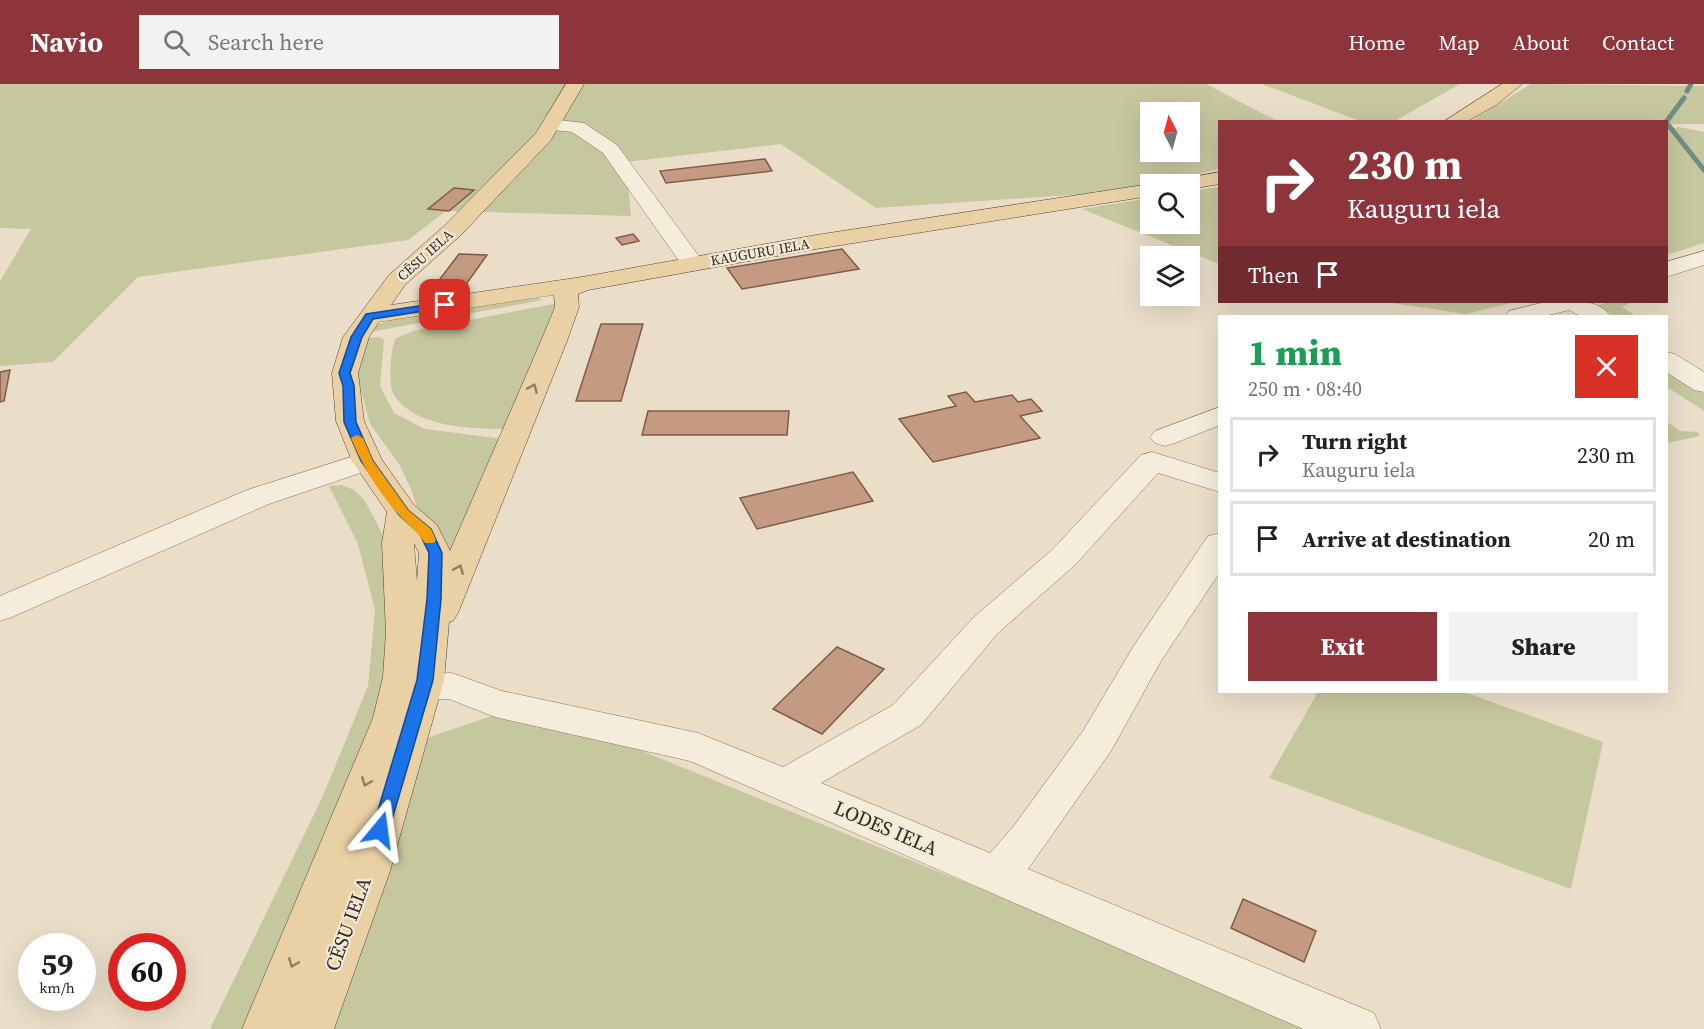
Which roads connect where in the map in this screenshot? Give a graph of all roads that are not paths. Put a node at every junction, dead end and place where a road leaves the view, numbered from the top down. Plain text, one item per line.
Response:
1 (575, 84) edge
2 (1513, 84) edge
3 (1456, 120) edge
4 (551, 125) junction
5 (1218, 178) edge
6 (1200, 181) edge
7 (1140, 192) edge
8 (1704, 258) edge
9 (692, 263) junction
10 (1668, 269) edge
11 (582, 284) junction
12 (1568, 303) edge
13 (1574, 303) edge
14 (1522, 315) edge
15 (1596, 315) edge
16 (370, 316) junction
17 (1668, 361) edge
18 (1704, 384) edge
19 (1218, 417) edge
20 (1165, 436) dead end
21 (367, 461) junction
22 (1218, 482) edge
23 (403, 512) junction
24 (1218, 547) edge
25 (0, 609) edge
26 (429, 642) junction
27 (411, 687) junction
28 (785, 785) junction
29 (997, 876) junction
30 (266, 1029) edge
31 (310, 1029) edge
32 (1357, 1029) edge

1 - 4 main road, CĒSU IELA
2 - 3 main road
4 - 9 street
4 - 16 main road, CĒSU IELA
5 - 6 main road
7 - 9 main road, KAUGURU IELA
8 - 10 street
9 - 11 main road, KAUGURU IELA
11 - 16 main road, KAUGURU IELA
26 -> 11 main road
12 - 14 street
13 - 15 street
16 - 21 main road, CĒSU IELA
17 - 18 street
19 - 20 street
21 - 23 main road, CĒSU IELA
21 - 25 street
22 - 28 street
23 - 26 main road, CĒSU IELA
23 - 27 main road, CĒSU IELA
24 - 29 street
26 - 27 main road, CĒSU IELA
27 - 28 street, LODES IELA
27 -> 30 main road, CĒSU IELA
27 - 31 main road, CĒSU IELA
28 - 29 street, LODES IELA
29 - 32 street, LODES IELA

